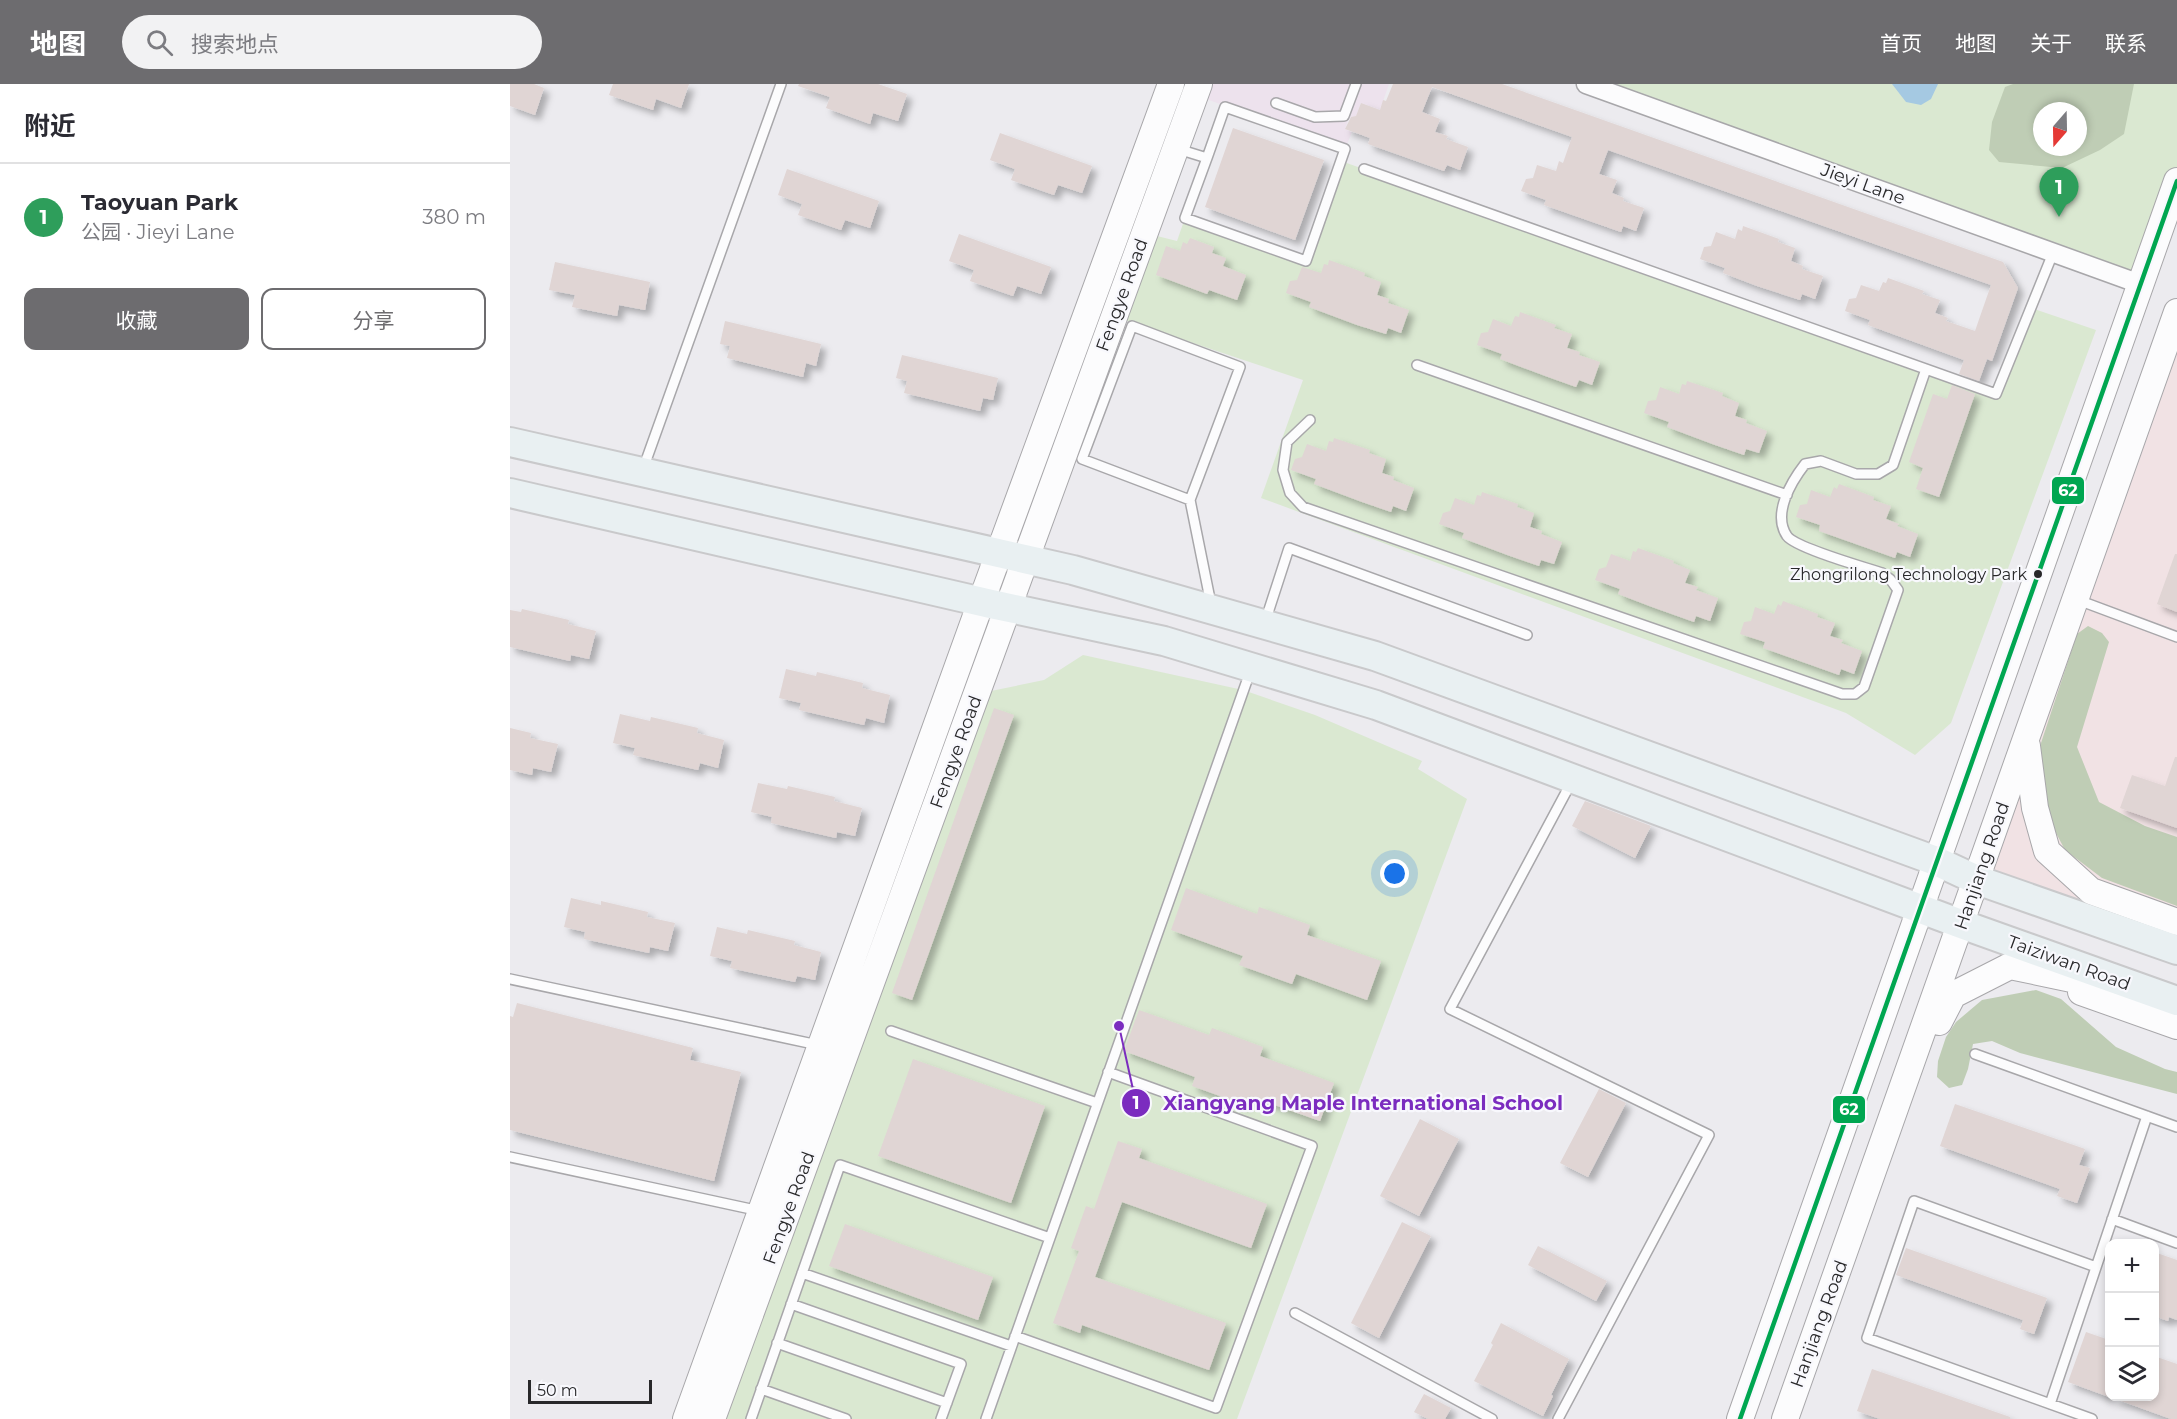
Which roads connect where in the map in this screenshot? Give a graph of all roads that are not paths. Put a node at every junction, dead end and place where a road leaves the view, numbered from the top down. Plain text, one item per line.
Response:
1 (781, 84) edge
2 (1171, 84) edge
3 (1199, 84) edge
4 (1356, 84) edge
5 (1586, 84) edge
6 (1276, 103) dead end
7 (1176, 148) junction
8 (1207, 158) junction
9 (1364, 169) dead end
10 (2177, 181) edge
11 (2053, 253) junction
12 (2140, 285) junction
13 (2177, 312) edge
14 (1417, 365) dead end
15 (1926, 369) junction
16 (1310, 420) dead end
17 (510, 442) edge
18 (643, 471) junction
19 (510, 493) edge
20 (1787, 495) junction
21 (1190, 500) junction
22 (999, 553) junction
23 (1026, 560) junction
24 (2076, 599) junction
25 (981, 602) junction
26 (1008, 608) junction
27 (1213, 610) junction
28 (1264, 624) junction
29 (1527, 635) dead end
30 (2177, 636) edge
31 (1251, 667) junction
32 (2026, 740) junction
33 (1574, 778) junction
34 (1936, 861) junction
35 (1977, 880) junction
36 (1920, 908) junction
37 (2177, 922) edge
38 (1961, 924) junction
39 (2177, 950) edge
40 (2010, 966) junction
41 (510, 978) edge
42 (2177, 1001) edge
43 (2177, 1006) edge
44 (2177, 1026) edge
45 (891, 1030) dead end
46 (820, 1046) junction
47 (1975, 1054) dead end
48 (1108, 1072) junction
49 (1900, 1097) junction
50 (1097, 1103) junction
51 (2147, 1116) junction
52 (2177, 1127) edge
53 (510, 1157) edge
54 (761, 1211) junction
55 (2112, 1219) junction
56 (1050, 1238) junction
57 (2177, 1243) edge
58 (2096, 1268) junction
59 (802, 1274) junction
60 (791, 1304) junction
61 (1295, 1313) dead end
62 (1013, 1341) junction
63 (777, 1343) junction
64 (761, 1389) junction
65 (947, 1403) junction
66 (2050, 1404) junction
67 (2070, 1415) edge
68 (686, 1419) edge
69 (712, 1419) edge
70 (751, 1419) edge
71 (846, 1419) edge
72 (941, 1419) edge
73 (986, 1419) edge
74 (1492, 1419) edge
75 (1558, 1419) edge
76 (1740, 1419) edge
77 (1785, 1419) edge
78 (2092, 1419) edge

1 - 18 lane
2 - 22 street, Fengye Road
3 - 7 street, Fengye Road
4 - 6 lane
5 - 11 street, Jieyi Lane
7 - 8 lane
7 - 23 street, Fengye Road
8 - 8 lane
9 - 15 lane
10 - 12 street
11 - 12 street, Jieyi Lane
11 - 15 lane
12 - 34 street
13 - 24 street, Hanjiang Road
14 - 20 lane
15 - 20 lane
16 - 20 lane
17 - 18 main road
18 - 22 main road
19 - 25 main road, Taiziwan Road
21 - 21 lane
21 - 27 lane
22 - 23 main road
22 - 25 street, Fengye Road
23 - 26 street, Fengye Road
23 - 27 main road
24 - 30 lane
24 - 32 street, Hanjiang Road
25 - 26 main road, Taiziwan Road
25 - 46 street, Fengye Road
26 - 31 main road, Taiziwan Road
26 - 69 street, Fengye Road
27 - 28 main road
28 - 29 lane
28 - 34 main road
31 - 33 main road, Taiziwan Road
31 - 48 lane
32 - 35 street, Hanjiang Road
32 - 37 street
33 - 36 main road, Taiziwan Road
33 - 75 lane
34 - 35 main road
34 - 36 street
35 - 38 street, Hanjiang Road
35 - 39 main road
36 - 38 main road, Taiziwan Road
36 - 76 street
38 - 42 main road, Taiziwan Road
38 - 49 street, Hanjiang Road
40 - 43 street
40 - 44 street
40 - 49 street
41 - 46 lane
45 - 50 lane
46 - 54 street, Fengye Road
47 - 51 lane
48 - 50 lane
48 - 62 lane
49 - 77 street, Hanjiang Road
50 - 56 lane
51 - 52 lane
51 - 55 lane
53 - 54 lane
54 - 68 street, Fengye Road
55 - 57 lane
55 - 58 lane
56 - 59 lane
56 - 62 lane
58 - 66 lane
58 - 66 lane
59 - 60 lane
59 - 62 lane
60 - 63 lane
60 - 65 lane
61 - 74 lane
62 - 73 lane
63 - 64 lane
63 - 65 lane
64 - 70 lane
64 - 71 lane
65 - 72 lane
66 - 67 lane
67 - 78 lane

